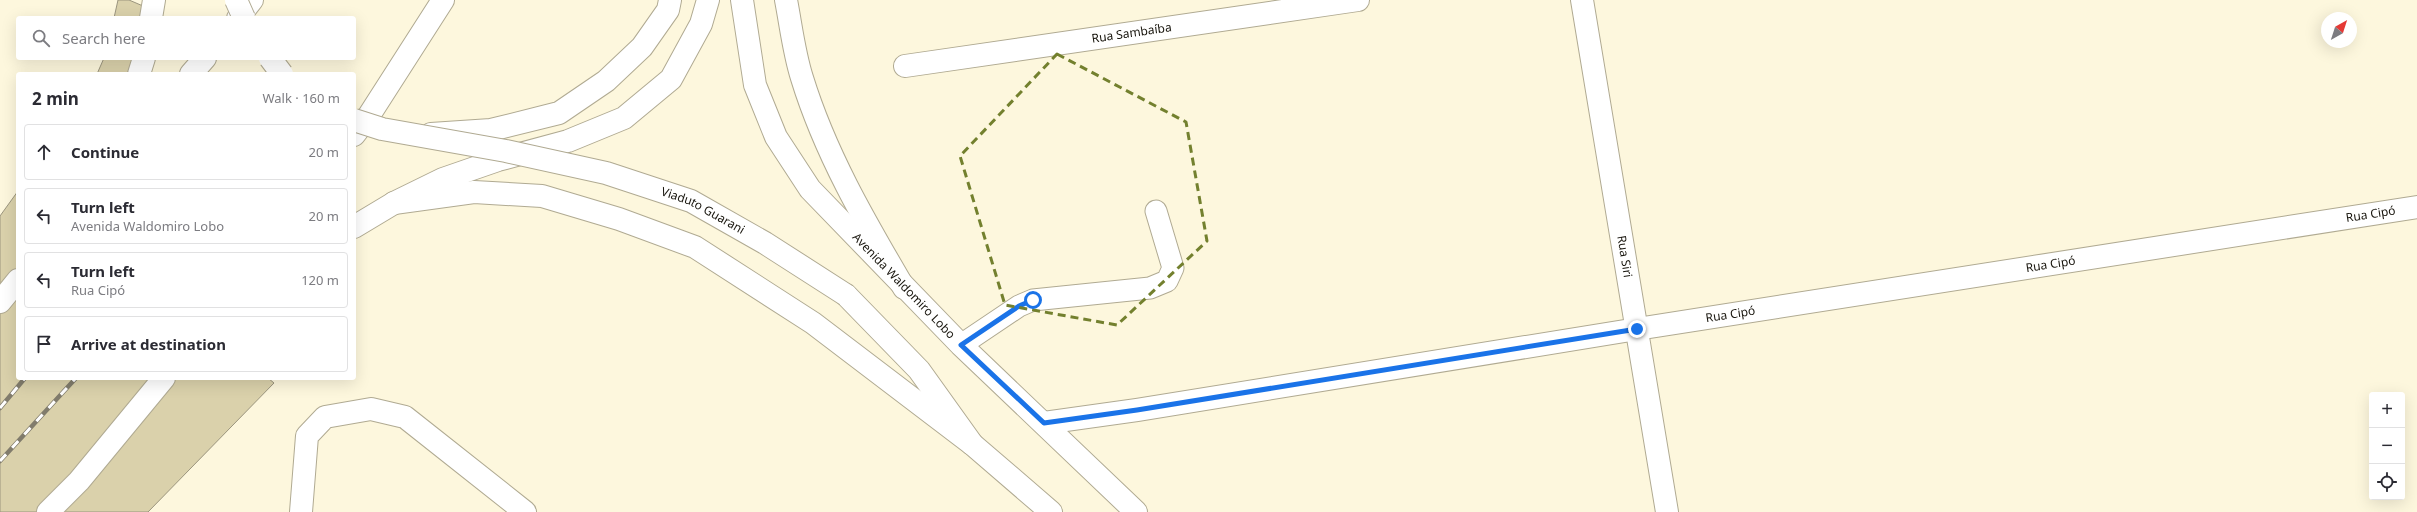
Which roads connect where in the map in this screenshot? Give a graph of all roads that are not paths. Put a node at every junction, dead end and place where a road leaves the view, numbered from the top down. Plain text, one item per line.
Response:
1 (154, 0) edge
2 (443, 0) edge
3 (670, 0) edge
4 (708, 0) edge
5 (742, 0) edge
6 (786, 0) edge
7 (1358, 0) edge
8 (1582, 0) edge
9 (151, 16) edge
10 (143, 60) edge
11 (203, 60) edge
12 (272, 60) edge
13 (905, 66) dead end
14 (140, 72) edge
15 (193, 72) edge
16 (280, 72) edge
17 (356, 121) edge
18 (356, 132) edge
19 (422, 135) junction
20 (394, 203) junction
21 (2417, 207) edge
22 (1156, 211) dead end
23 (356, 226) edge
24 (16, 282) edge
25 (904, 288) junction
26 (0, 302) edge
27 (1637, 329) junction
28 (961, 345) junction
29 (162, 380) edge
30 (1044, 423) junction
31 (972, 444) junction
32 (48, 512) edge
33 (301, 512) edge
34 (525, 512) edge
35 (1051, 512) edge
36 (1136, 512) edge
37 (1667, 512) edge

1 - 9 main road
2 - 18 main road
3 - 19 main road
4 - 20 main road
5 - 25 main road, Avenida Waldomiro Lobo
6 - 25 main road
7 - 13 main road, Rua Sambaíba
8 - 27 main road, Rua Siri
10 - 14 main road
11 - 15 main road
12 - 16 main road, bridge
17 - 19 main road, Viaduto Guarani, bridge
19 - 31 main road, Viaduto Guarani, bridge
20 - 23 main road
20 - 31 main road
21 - 27 main road, Rua Cipó
22 - 28 lane
24 - 26 main road
25 - 28 main road, Avenida Waldomiro Lobo
27 - 30 main road, Rua Cipó
27 - 37 main road, Rua Siri
28 - 30 main road, Avenida Waldomiro Lobo
29 - 32 main road
30 - 36 main road, Avenida Waldomiro Lobo
31 - 35 main road
33 - 34 main road

